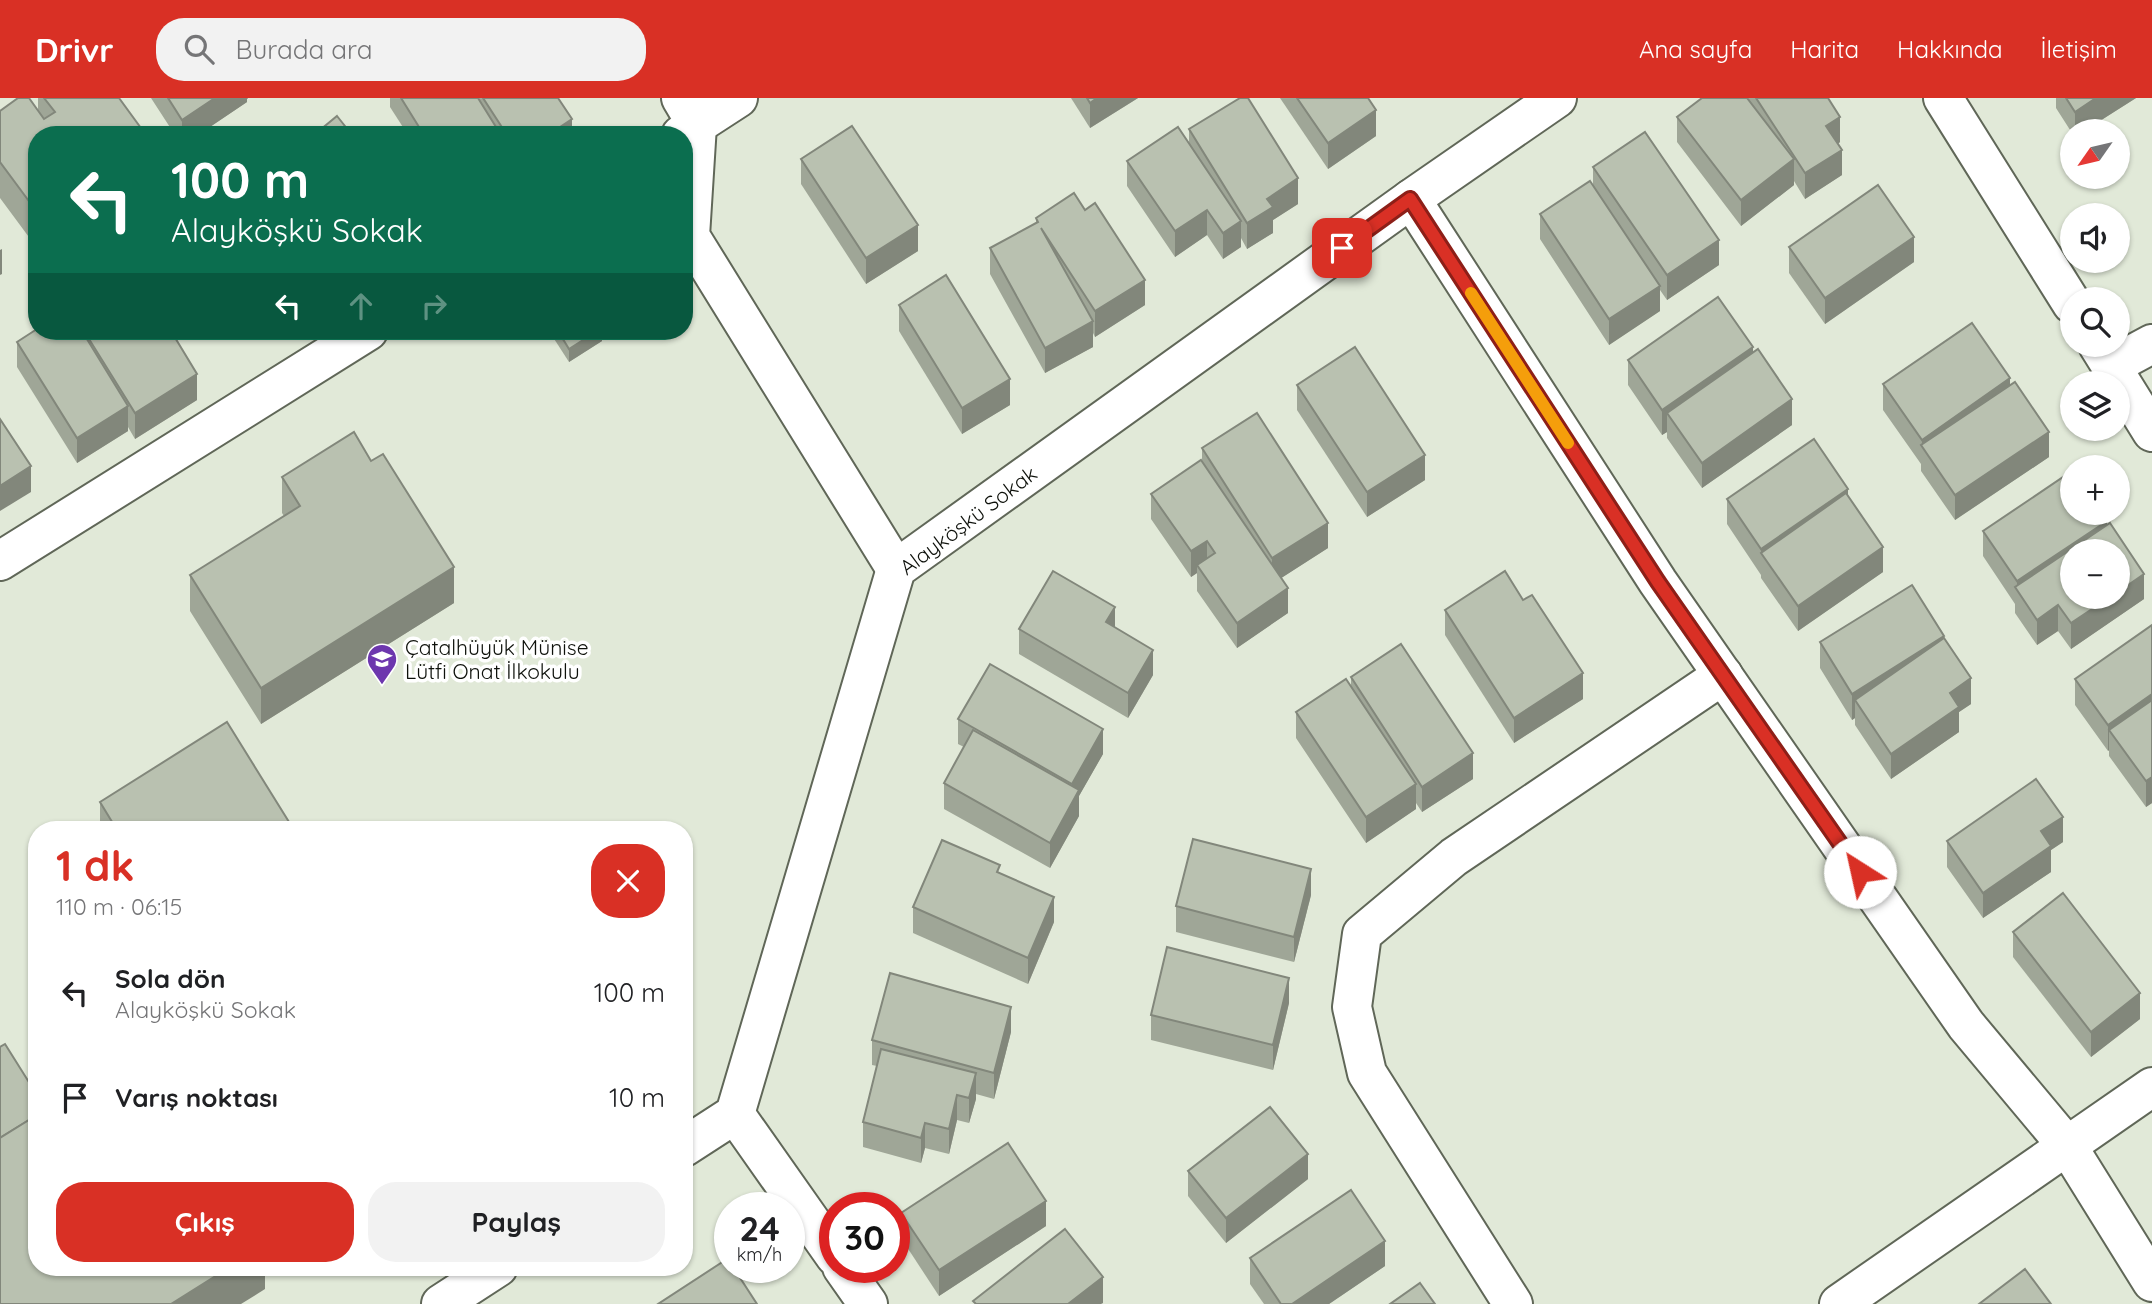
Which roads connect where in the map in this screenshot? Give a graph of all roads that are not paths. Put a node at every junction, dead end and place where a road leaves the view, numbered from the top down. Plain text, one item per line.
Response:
1 (738, 98) edge
2 (1557, 98) edge
3 (1943, 98) edge
4 (686, 119) edge
5 (1410, 199) junction
6 (693, 241) edge
7 (2061, 287) edge
8 (354, 340) edge
9 (2152, 344) edge
10 (2130, 349) edge
11 (2105, 357) edge
12 (2152, 432) edge
13 (0, 561) edge
14 (896, 569) junction
15 (1723, 675) junction
16 (2152, 1087) edge
17 (735, 1114) junction
18 (693, 1141) edge
19 (2068, 1147) junction
20 (819, 1233) edge
21 (484, 1276) edge
22 (2152, 1282) edge
23 (853, 1283) edge
24 (441, 1304) edge
25 (868, 1304) edge
26 (1513, 1304) edge
27 (1839, 1304) edge

1 - 4 street
2 - 5 street, Alayköşkü Sokak
3 - 7 street
5 - 14 street, Alayköşkü Sokak
5 - 15 street
6 - 14 street
8 - 13 street
9 - 10 street
11 - 12 street
14 - 17 street, Alayköşkü Sokak
15 - 19 street
15 - 26 street
16 - 19 street
17 - 18 street
17 - 20 street
19 - 22 street
19 - 27 street
21 - 24 street
23 - 25 street

